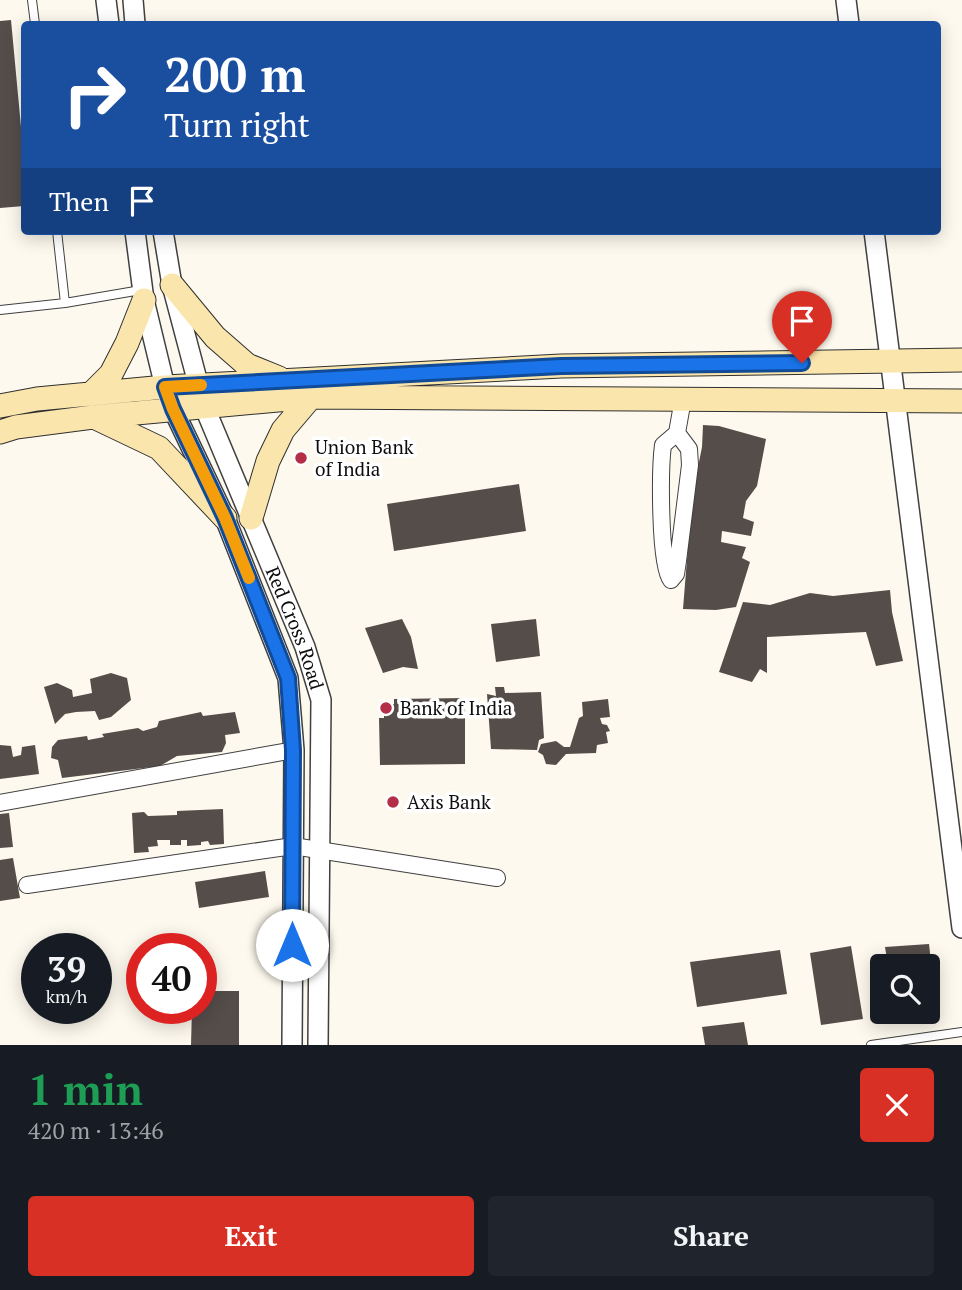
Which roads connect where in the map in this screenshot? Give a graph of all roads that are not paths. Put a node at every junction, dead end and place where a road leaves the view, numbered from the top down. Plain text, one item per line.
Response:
1 (32, 0) edge
2 (106, 0) edge
3 (133, 0) edge
4 (846, 0) edge
5 (35, 21) edge
6 (109, 21) edge
7 (135, 21) edge
8 (849, 21) edge
9 (57, 235) edge
10 (136, 235) edge
11 (164, 235) edge
12 (874, 235) edge
13 (172, 285) junction
14 (143, 295) junction
15 (65, 303) junction
16 (0, 310) edge
17 (889, 360) junction
18 (962, 360) edge
19 (561, 366) junction
20 (284, 381) junction
21 (165, 387) junction
22 (91, 394) junction
23 (200, 395) junction
24 (311, 397) junction
25 (563, 398) junction
26 (683, 399) junction
27 (962, 401) edge
28 (895, 402) junction
29 (0, 406) edge
30 (173, 409) junction
31 (93, 417) junction
32 (0, 432) edge
33 (677, 433) junction
34 (225, 518) junction
35 (251, 518) junction
36 (293, 750) junction
37 (0, 803) edge
38 (955, 814) edge
39 (293, 846) junction
40 (321, 850) junction
41 (497, 878) dead end
42 (27, 885) dead end
43 (962, 928) edge
44 (962, 1032) edge
45 (292, 1045) edge
46 (318, 1045) edge
47 (871, 1045) edge

1 - 5 lane
2 - 6 street
3 - 7 street
4 - 8 street
9 - 15 lane
10 - 14 street, Red Cross Road
11 - 13 street, Red Cross Road
12 - 17 street
13 - 20 main road
13 - 23 street, Red Cross Road
14 - 15 lane
14 - 21 street, Red Cross Road
14 - 22 main road
15 - 16 lane
17 - 18 main road
17 - 19 main road
17 - 28 street
19 - 20 main road
19 - 25 main road
20 - 23 main road
21 - 22 main road
21 - 23 main road
21 - 30 street, Red Cross Road
22 - 29 main road
23 - 24 main road
23 - 30 main road
23 - 35 street, Red Cross Road
24 - 25 main road
24 - 35 main road
25 - 26 main road
26 - 28 main road
26 - 33 street
27 - 28 main road
28 - 38 street
30 - 31 main road
30 - 34 street, Red Cross Road
31 - 32 main road
31 - 34 main road
33 - 33 street
34 - 36 street, Red Cross Road
35 - 40 street, Red Cross Road
36 - 37 street
36 - 39 street, Red Cross Road
38 - 43 street
39 - 40 street
39 - 42 street
39 - 45 street, Red Cross Road
40 - 41 street
40 - 46 street, Red Cross Road
44 - 47 lane

